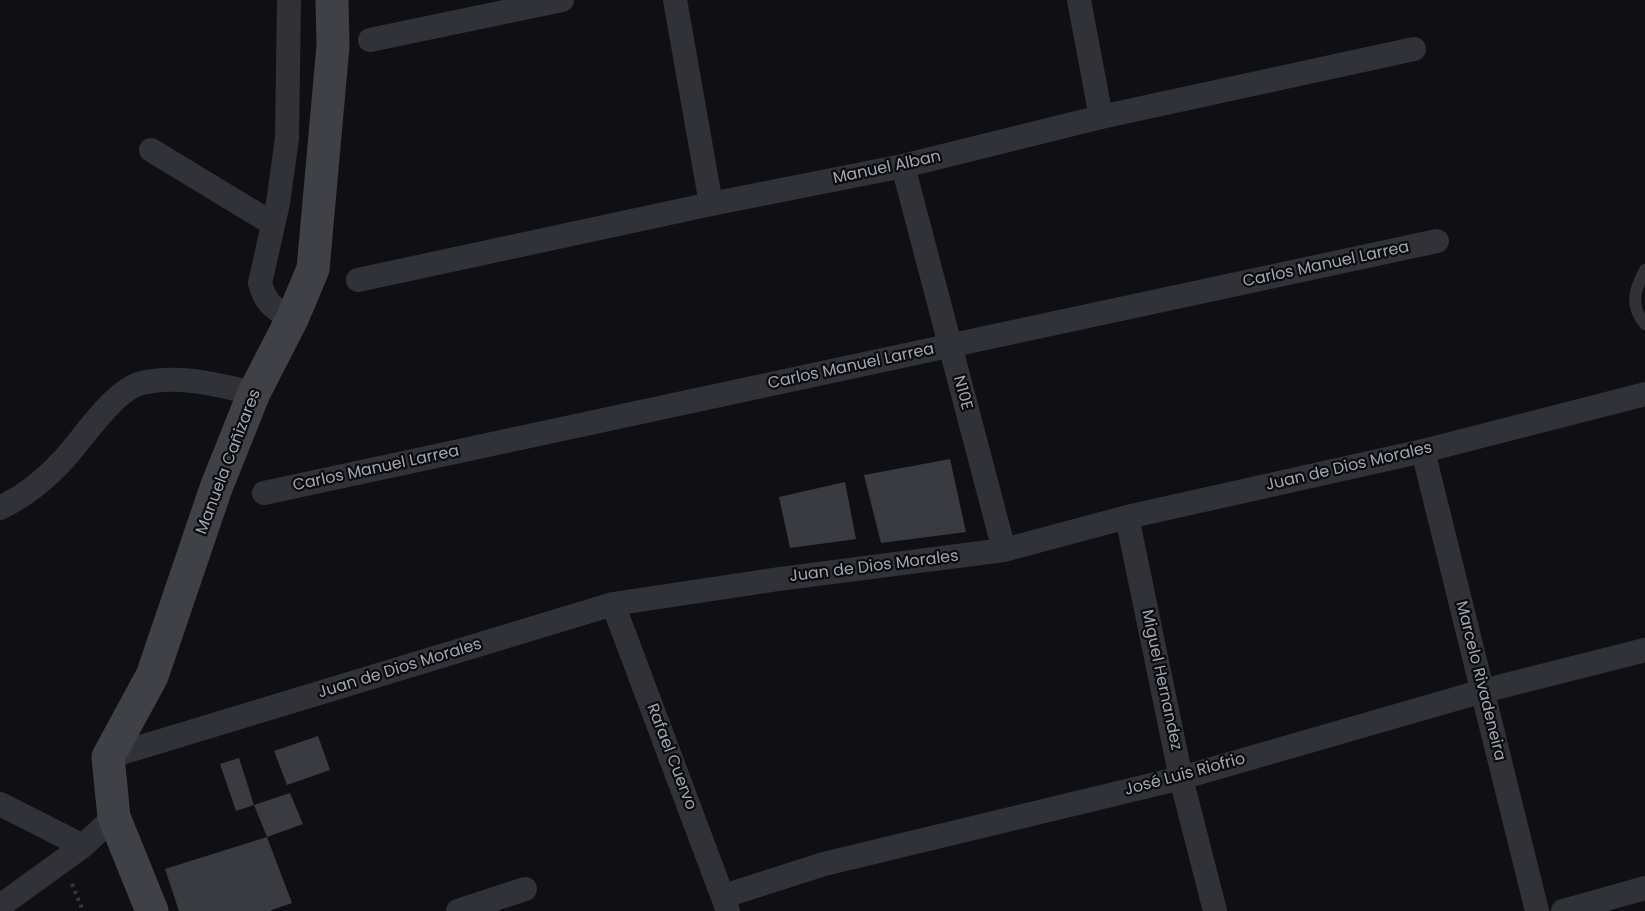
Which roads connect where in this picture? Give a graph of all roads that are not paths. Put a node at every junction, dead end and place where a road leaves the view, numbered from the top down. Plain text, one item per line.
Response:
1 (289, 0) edge
2 (332, 0) edge
3 (562, 0) edge
4 (675, 0) edge
5 (1079, 0) edge
6 (370, 40) dead end
7 (1414, 50) dead end
8 (1101, 117) junction
9 (151, 150) dead end
10 (903, 166) junction
11 (711, 204) junction
12 (273, 224) junction
13 (1437, 241) dead end
14 (1645, 270) edge
15 (358, 280) dead end
16 (291, 319) junction
17 (1645, 324) edge
18 (949, 345) junction
19 (254, 393) junction
20 (1645, 394) edge
21 (1423, 450) junction
22 (264, 493) dead end
23 (0, 508) edge
24 (1127, 517) junction
25 (1004, 550) junction
26 (613, 604) junction
27 (1645, 650) edge
28 (1483, 692) junction
29 (108, 757) junction
30 (1181, 778) junction
31 (0, 804) edge
32 (114, 817) junction
33 (83, 846) junction
34 (1645, 888) edge
35 (525, 889) dead end
36 (726, 904) edge
37 (2, 907) edge
38 (152, 911) edge
39 (458, 911) edge
40 (1215, 911) edge
41 (1537, 911) edge
42 (1563, 911) edge

1 - 12 street
2 - 16 street, Manuela Cañizares
3 - 6 street
4 - 11 street
5 - 8 street
7 - 8 street, Manuel Alban
8 - 10 street, Manuel Alban
9 - 12 street
10 - 11 street, Manuel Alban
10 - 18 street, N10E
11 - 15 street, Manuel Alban
12 - 16 street
13 - 18 street, Carlos Manuel Larrea
14 - 17 lane
16 - 19 street, Manuela Cañizares
18 - 22 street, Carlos Manuel Larrea
18 - 25 street, N10E
19 - 23 street
19 - 29 street, Manuela Cañizares
20 - 21 street, Juan de Dios Morales
21 - 24 street, Juan de Dios Morales
21 - 28 street, Marcelo Rivadeneira
24 - 25 street, Juan de Dios Morales
24 - 30 street, Miguel Hernandez
25 - 26 street, Juan de Dios Morales
26 - 29 street, Juan de Dios Morales
26 - 36 street, Rafael Cuervo
27 - 28 street, José Luis Riofrio
28 - 30 street, José Luis Riofrio
28 - 41 street, Marcelo Rivadeneira
29 - 32 street
30 - 36 street, José Luis Riofrio
30 - 40 street, Miguel Hernandez
31 - 33 street
32 - 33 street
32 - 38 street
33 - 37 street
34 - 42 street
35 - 39 street

